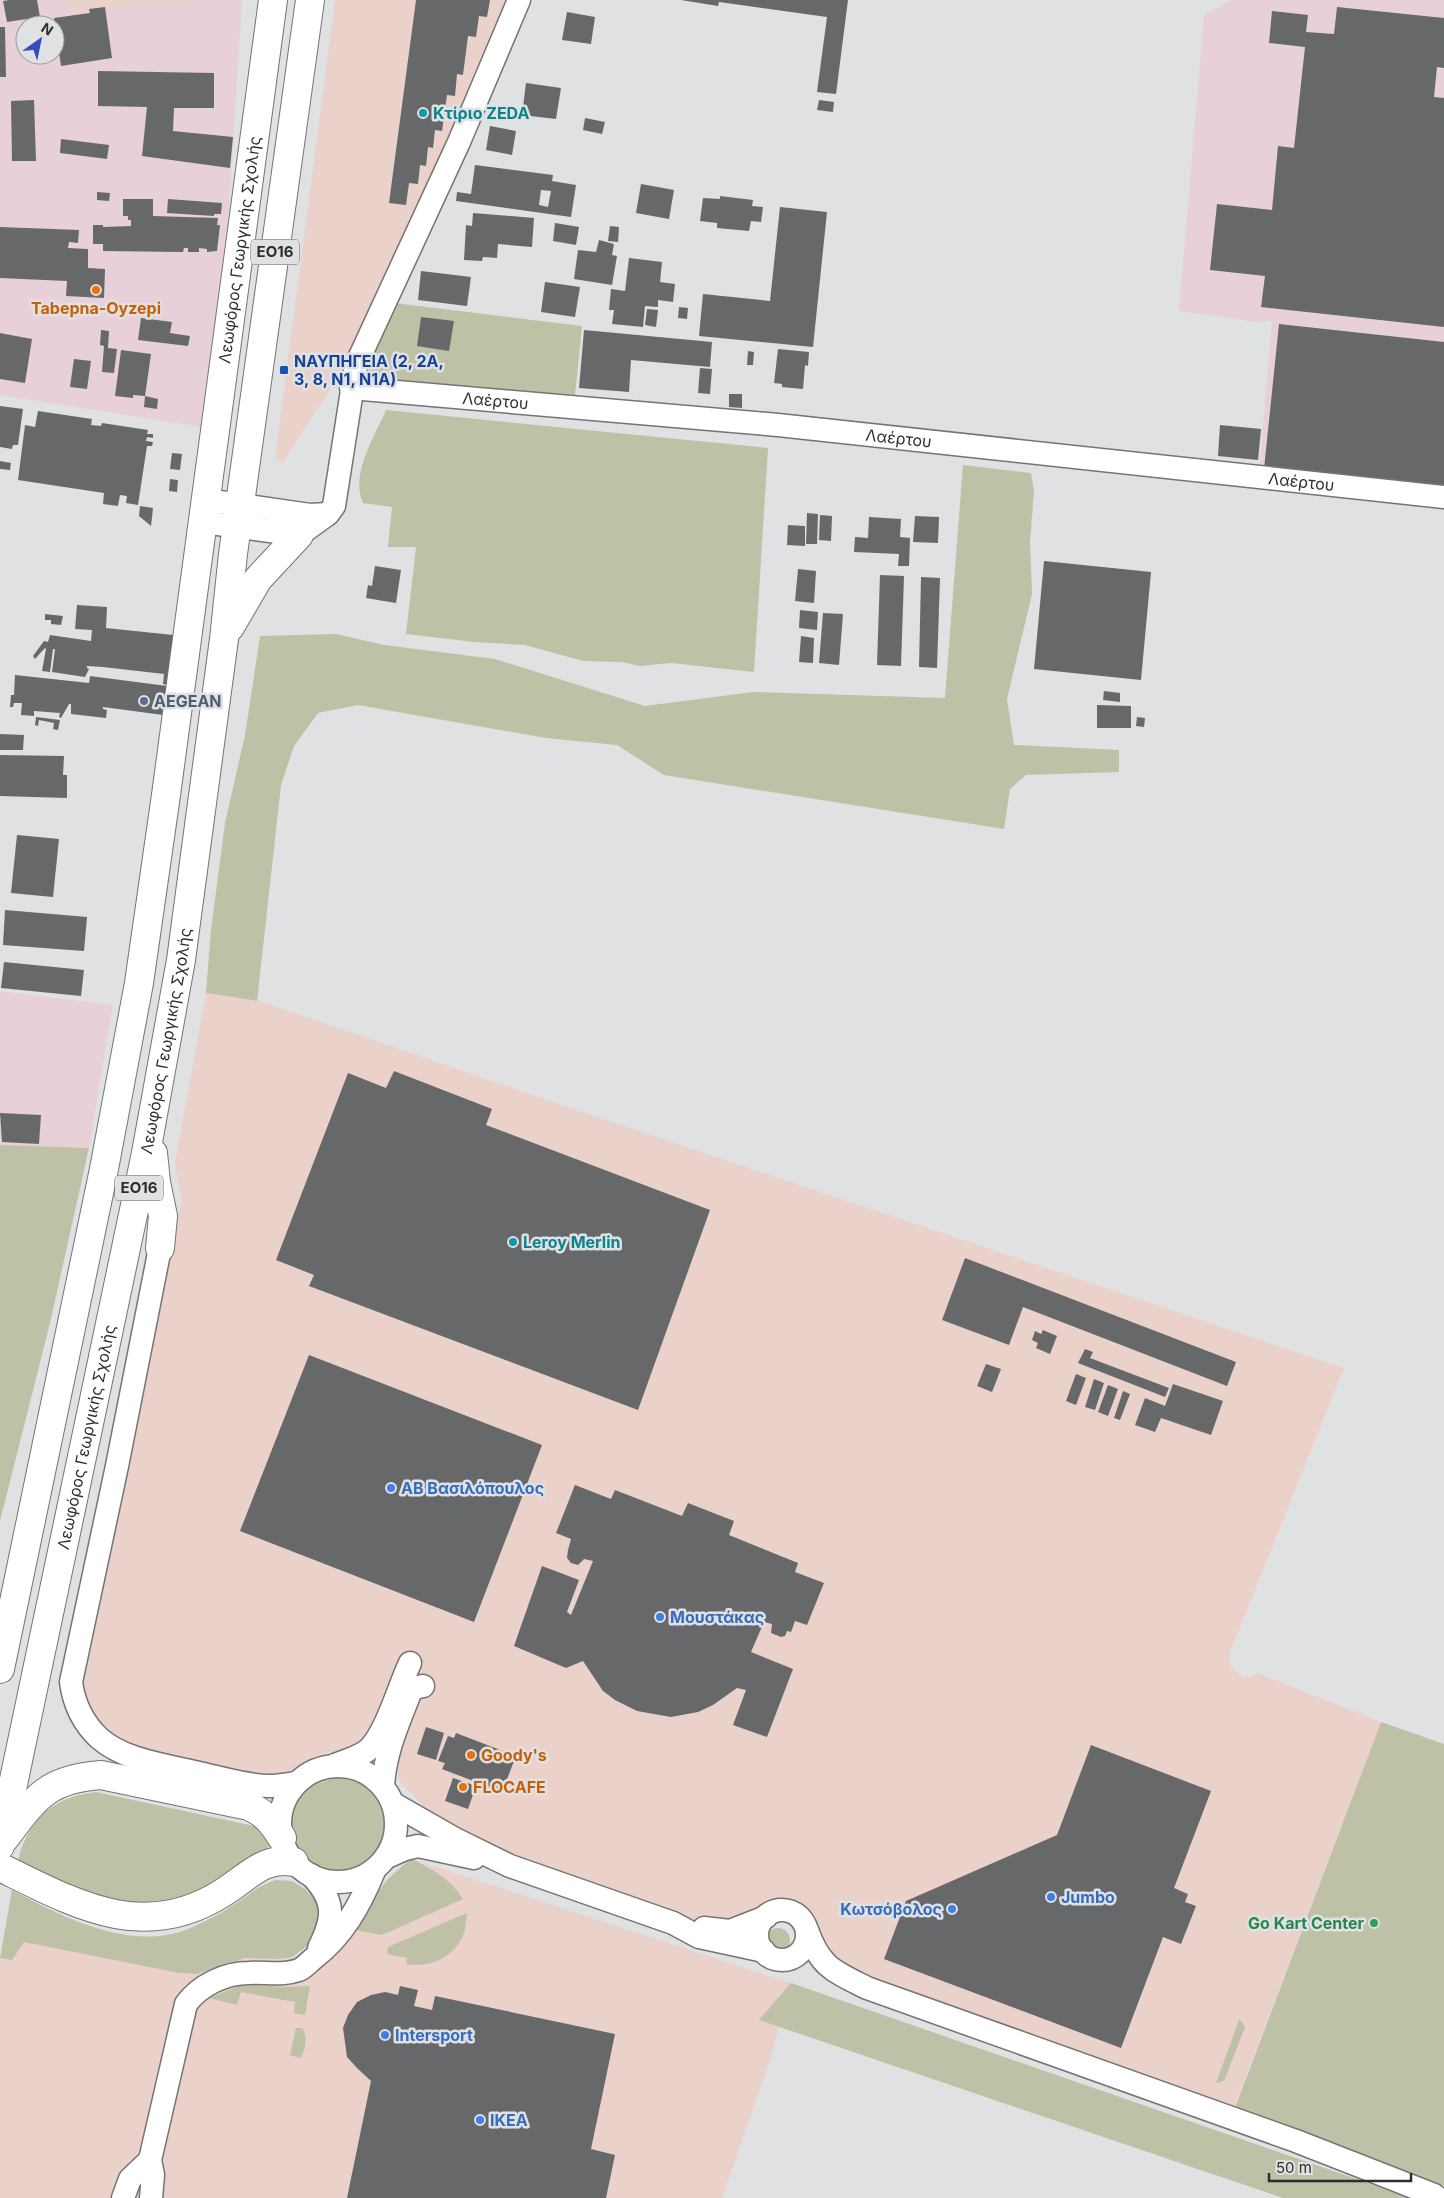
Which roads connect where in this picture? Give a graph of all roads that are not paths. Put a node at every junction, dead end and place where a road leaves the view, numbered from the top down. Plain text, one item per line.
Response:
1 (272, 0) edge
2 (310, 0) edge
3 (520, 0) edge
4 (351, 388) junction
5 (1444, 497) edge
6 (204, 511) junction
7 (328, 514) junction
8 (239, 516) junction
9 (299, 535) junction
10 (224, 639) junction
11 (152, 1122) junction
12 (160, 1248) joint
13 (18, 1578) junction
14 (0, 1601) edge
15 (410, 1663) dead end
16 (0, 1669) edge
17 (423, 1686) dead end
18 (335, 1765) junction
19 (296, 1783) junction
20 (388, 1795) junction
21 (282, 1838) junction
22 (0, 1844) edge
23 (380, 1864) junction
24 (0, 1866) edge
25 (510, 1866) junction
26 (303, 1869) junction
27 (766, 1917) junction
28 (673, 1923) junction
29 (807, 1930) junction
30 (764, 1951) junction
31 (314, 1958) junction
32 (791, 1958) junction
33 (866, 1988) junction
34 (150, 2160) junction
35 (1439, 2196) edge
36 (123, 2198) edge
37 (151, 2198) edge

1 - 6 main road, Λεωφόρος Γεωργικής Σχολής / ΕΟ16
2 - 8 main road, Λεωφόρος Γεωργικής Σχολής / ΕΟ16
3 - 4 street
4 - 5 street, Λαέρτου
4 - 7 street
6 - 8 street
6 - 13 main road, Λεωφόρος Γεωργικής Σχολής / ΕΟ16
7 - 8 street
7 - 9 street
8 - 9 street
8 - 10 main road, Λεωφόρος Γεωργικής Σχολής / ΕΟ16
9 - 10 main road
10 - 11 main road, Λεωφόρος Γεωργικής Σχολής / ΕΟ16
11 - 12 main road
11 - 22 main road, Λεωφόρος Γεωργικής Σχολής / ΕΟ16
12 - 19 street
13 - 14 main road
13 - 16 main road, Λεωφόρος Γεωργικής Σχολής / ΕΟ16
15 - 18 street
17 - 20 street
18 - 19 street
18 - 20 street
19 - 21 street
20 - 23 street
20 - 25 street
21 - 22 main road
21 - 26 street
23 - 25 street
23 - 26 street
23 - 31 street
24 - 26 main road
25 - 28 street
26 - 31 street
27 - 28 street
27 - 29 street
27 - 30 street
28 - 30 street
29 - 32 street
29 - 33 street
30 - 32 street
31 - 34 street
32 - 33 street
33 - 35 street
34 - 36 street
34 - 37 street

